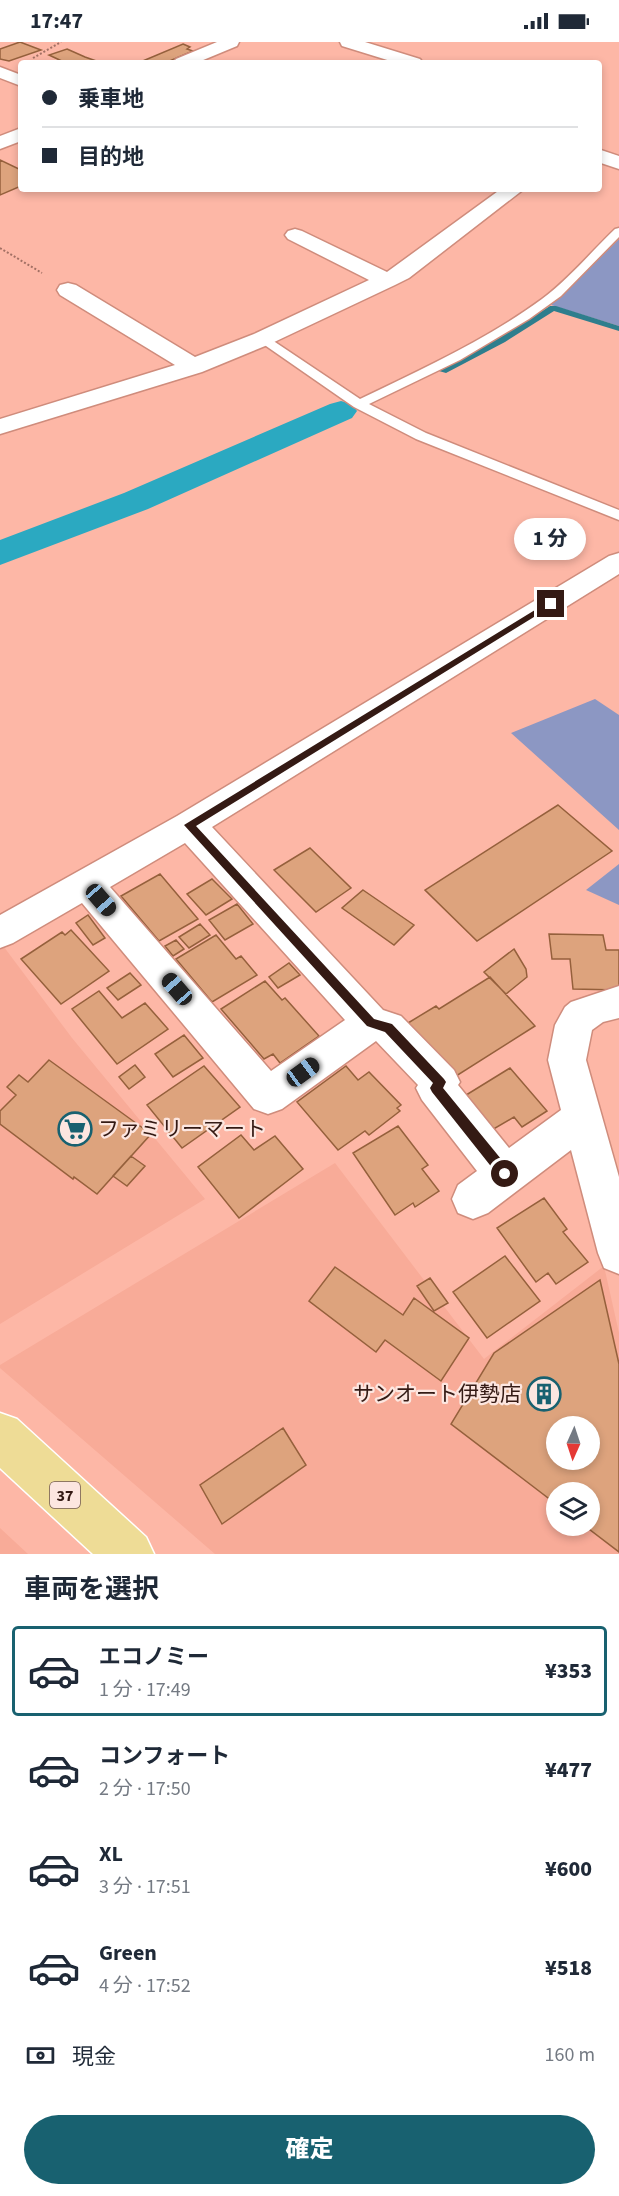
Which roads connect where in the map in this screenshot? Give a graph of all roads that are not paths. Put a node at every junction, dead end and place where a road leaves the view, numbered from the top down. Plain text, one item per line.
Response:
1 (231, 42) edge
2 (348, 42) edge
3 (189, 60) edge
4 (405, 60) edge
5 (0, 72) edge
6 (18, 80) edge
7 (18, 135) edge
8 (0, 143) edge
9 (602, 157) edge
10 (619, 163) edge
11 (510, 192) edge
12 (619, 231) edge
13 (295, 235) dead end
14 (387, 279) junction
15 (68, 290) road end
16 (262, 339) junction
17 (194, 367) junction
18 (359, 404) junction
19 (0, 427) edge
20 (619, 515) edge
21 (619, 562) edge
22 (189, 825) junction
23 (86, 883) junction
24 (0, 933) edge
25 (619, 1002) edge
26 (371, 1023) junction
27 (583, 1117) junction
28 (505, 1174) junction
29 (473, 1199) dead end
30 (619, 1253) edge
31 (0, 1436) edge
32 (129, 1554) edge

1 - 3 street
2 - 4 street
5 - 6 street
7 - 8 street
9 - 10 street
11 - 14 street
12 - 18 lane
13 - 14 street
14 - 16 street
15 - 17 street
16 - 17 street
16 - 18 lane
17 - 19 street
18 - 20 lane
21 - 22 street
22 - 23 street
22 - 26 street
23 - 24 street
23 - 26 street
25 - 27 street
26 - 28 street
27 - 28 street
27 - 30 street
28 - 29 street
31 - 32 main road, 37

